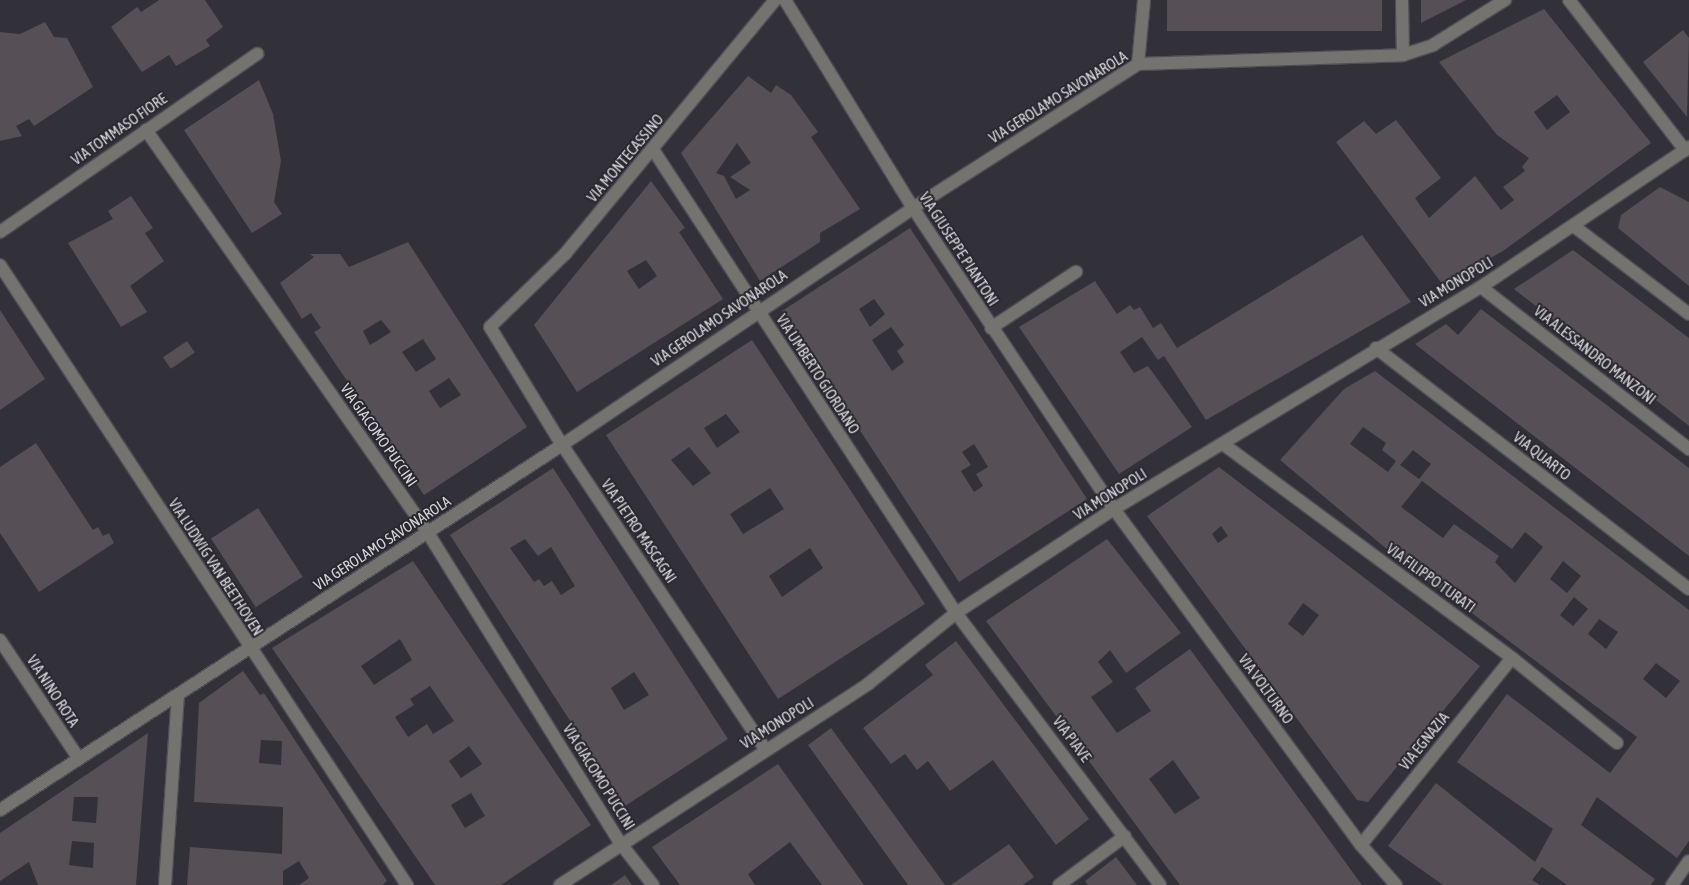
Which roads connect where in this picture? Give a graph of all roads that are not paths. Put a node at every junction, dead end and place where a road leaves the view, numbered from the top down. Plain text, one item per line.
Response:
1 (775, 0) edge
2 (785, 0) edge
3 (1144, 0) edge
4 (1402, 0) edge
5 (1506, 0) edge
6 (1569, 0) edge
7 (257, 54) dead end
8 (1403, 55) junction
9 (1138, 64) junction
10 (146, 130) junction
11 (1687, 149) edge
12 (654, 151) junction
13 (913, 208) junction
14 (1574, 228) junction
15 (0, 232) edge
16 (0, 265) edge
17 (1076, 272) dead end
18 (1481, 287) junction
19 (757, 312) junction
20 (1689, 314) edge
21 (490, 327) joint
22 (991, 328) junction
23 (1376, 348) junction
24 (1223, 444) junction
25 (562, 445) junction
26 (1689, 449) edge
27 (1114, 509) junction
28 (428, 533) junction
29 (1689, 589) edge
30 (956, 613) junction
31 (0, 640) edge
32 (248, 647) junction
33 (1512, 658) junction
34 (178, 695) junction
35 (1617, 743) dead end
36 (765, 749) junction
37 (79, 759) junction
38 (0, 810) edge
39 (1125, 836) junction
40 (621, 844) junction
41 (1361, 845) junction
42 (1689, 861) edge
43 (165, 885) edge
44 (407, 885) edge
45 (560, 885) edge
46 (653, 885) edge
47 (1059, 885) edge
48 (1160, 885) edge
49 (1396, 885) edge
50 (1672, 885) edge

1 - 12 street, VIA MONTECASSINO
2 - 13 street, VIA GIUSEPPE PIANTONI
3 - 9 street
4 - 8 street
5 - 8 street, VIA GEROLAMO SAVONAROLA
6 - 11 street
7 - 10 street, VIA TOMMASO FIORE
8 - 9 street, VIA GEROLAMO SAVONAROLA
9 - 13 street, VIA GEROLAMO SAVONAROLA
10 - 15 street, VIA TOMMASO FIORE
10 - 28 street, VIA GIACOMO PUCCINI
11 - 14 street, VIA MONOPOLI
12 - 19 street, VIA UMBERTO GIORDANO
12 - 21 street, VIA MONTECASSINO
13 - 19 street, VIA GEROLAMO SAVONAROLA
13 - 22 street, VIA GIUSEPPE PIANTONI
14 - 18 street, VIA MONOPOLI
14 - 20 street
16 - 32 street, VIA LUDWIG VAN BEETHOVEN
17 - 22 street
18 - 23 street, VIA MONOPOLI
18 - 26 street, VIA ALESSANDRO MANZONI
19 - 25 street, VIA GEROLAMO SAVONAROLA
19 - 30 street, VIA UMBERTO GIORDANO
21 - 25 street, VIA PIETRO MASCAGNI
22 - 27 street, VIA GIUSEPPE PIANTONI
23 - 24 street, VIA MONOPOLI
23 - 29 street, VIA QUARTO
24 - 27 street, VIA MONOPOLI
24 - 33 street, VIA FILIPPO TURATI
25 - 28 street, VIA GEROLAMO SAVONAROLA
25 - 36 street, VIA PIETRO MASCAGNI
27 - 30 street, VIA MONOPOLI
27 - 41 street, VIA VOLTURNO
28 - 32 street, VIA GEROLAMO SAVONAROLA
28 - 40 street, VIA GIACOMO PUCCINI
30 - 36 street, VIA MONOPOLI
30 - 39 street, VIA PIAVE
31 - 37 street, VIA NINO ROTA
32 - 34 street, VIA GEROLAMO SAVONAROLA
32 - 44 street, VIA LUDWIG VAN BEETHOVEN
33 - 35 street, VIA FILIPPO TURATI
33 - 41 street, VIA EGNAZIA
34 - 37 street, VIA GEROLAMO SAVONAROLA
34 - 43 street
36 - 40 street, VIA MONOPOLI
37 - 38 street, VIA GEROLAMO SAVONAROLA
39 - 47 street
39 - 48 street, VIA PIAVE
40 - 45 street, VIA MONOPOLI
40 - 46 street, VIA GIACOMO PUCCINI
41 - 49 street, VIA VOLTURNO
42 - 50 street

